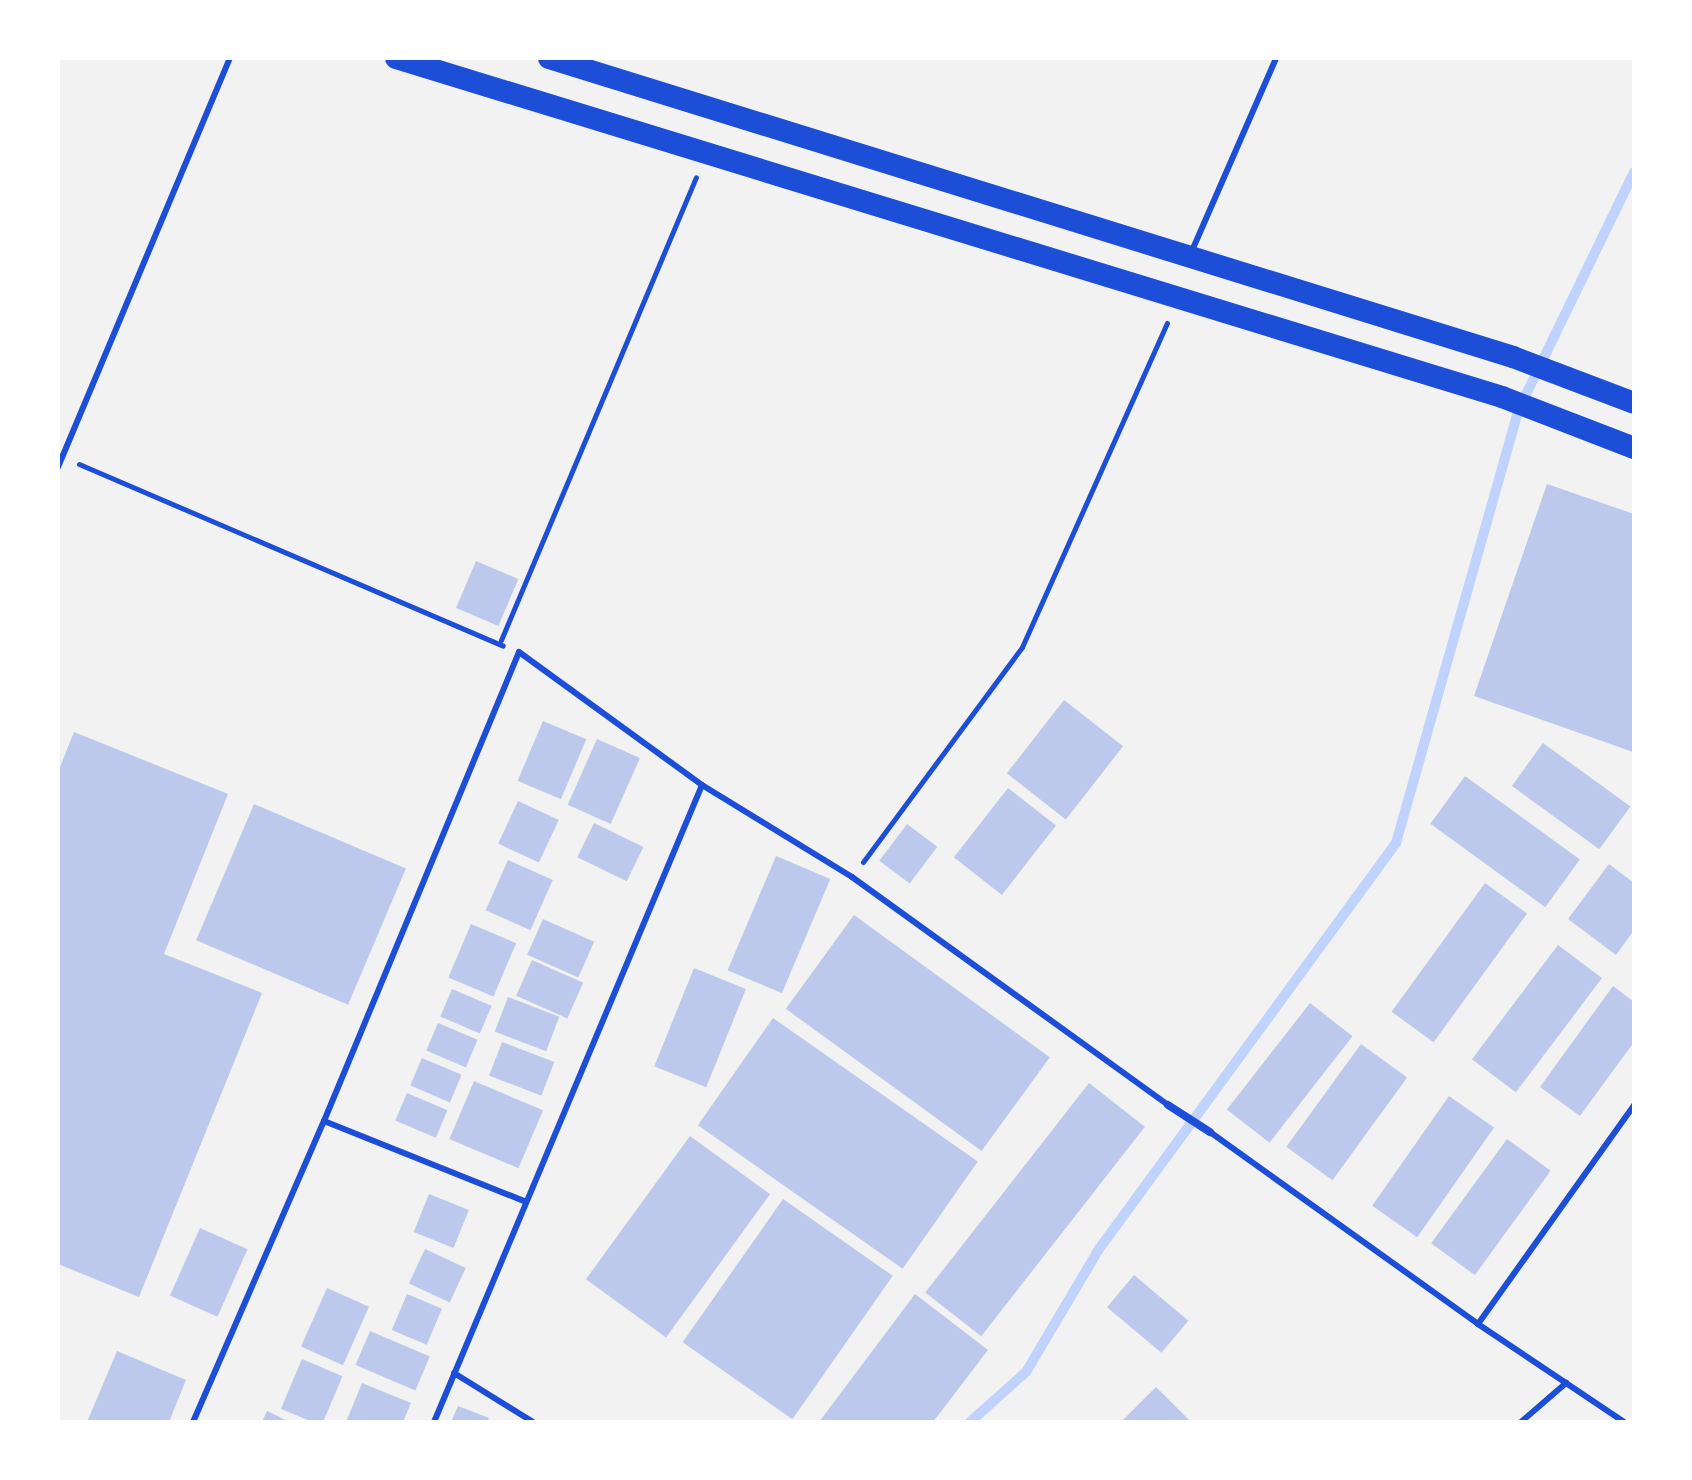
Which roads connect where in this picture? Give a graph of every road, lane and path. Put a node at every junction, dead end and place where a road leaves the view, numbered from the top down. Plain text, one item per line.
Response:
1 (230, 58) edge
2 (396, 58) edge
3 (549, 58) edge
4 (1276, 58) edge
5 (705, 155) junction
6 (1190, 255) junction
7 (1179, 297) junction
8 (1634, 403) edge
9 (1634, 448) edge
10 (62, 457) junction
11 (58, 467) edge
12 (499, 644) junction
13 (519, 652) junction
14 (702, 785) junction
15 (852, 877) junction
16 (1168, 1105) joint
17 (1634, 1105) edge
18 (324, 1121) junction
19 (1210, 1132) joint
20 (524, 1201) junction
21 (1478, 1324) junction
22 (454, 1373) junction
23 (1566, 1383) junction
24 (193, 1422) edge
25 (434, 1422) edge
26 (533, 1422) edge
27 (1521, 1422) edge
28 (1624, 1422) edge

1 - 10 lane
2 - 5 highway
3 - 6 highway
4 - 6 lane
5 - 7 highway
5 - 12 path
6 - 8 highway
7 - 9 highway
7 - 15 path
10 - 11 lane
10 - 12 path
12 - 13 path
13 - 14 lane
13 - 18 lane
14 - 15 lane
14 - 20 lane
15 - 16 lane
16 - 19 street
17 - 21 lane
18 - 20 lane
18 - 24 lane
19 - 21 lane
20 - 22 lane
21 - 23 lane
22 - 25 lane
22 - 26 lane
23 - 27 lane
23 - 28 lane

